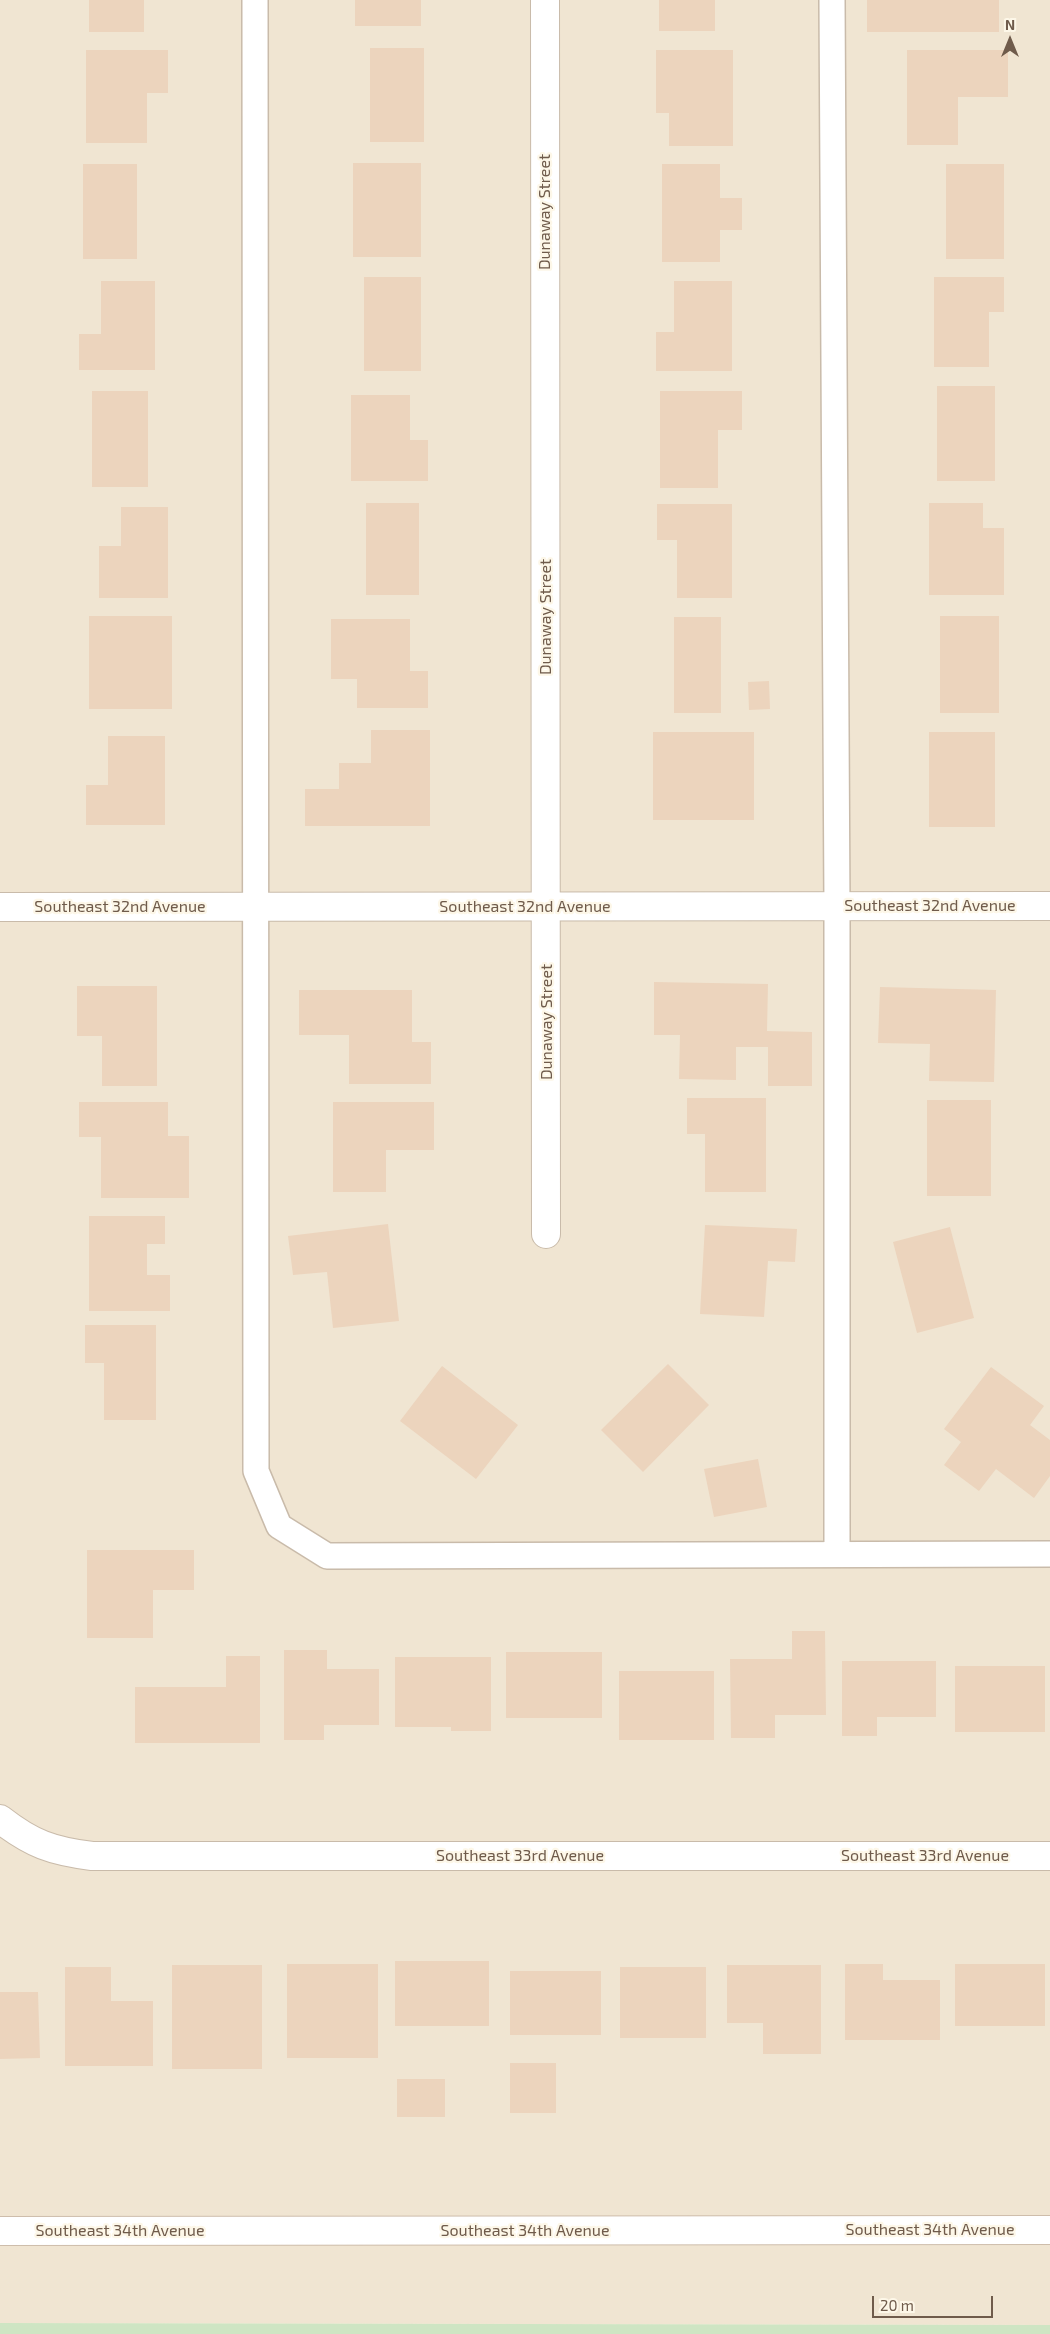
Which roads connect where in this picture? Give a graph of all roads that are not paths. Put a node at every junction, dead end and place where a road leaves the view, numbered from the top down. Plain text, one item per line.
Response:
1 (255, 0) edge
2 (545, 0) edge
3 (832, 0) edge
4 (547, 906) junction
5 (837, 906) junction
6 (1050, 906) edge
7 (0, 907) edge
8 (256, 907) junction
9 (546, 1234) dead end
10 (837, 1554) junction
11 (1050, 1554) edge
12 (0, 1819) edge
13 (1050, 1856) edge
14 (1050, 2230) edge
15 (0, 2231) edge

1 - 8 lane
2 - 4 street, Dunaway Street
3 - 5 lane
4 - 5 street, Southeast 32nd Avenue
4 - 8 street, Southeast 32nd Avenue
4 - 9 street, Dunaway Street
5 - 6 street, Southeast 32nd Avenue
5 - 10 lane
7 - 8 street, Southeast 32nd Avenue
8 - 10 lane
10 - 11 lane
12 - 13 street, Southeast 33rd Avenue
14 - 15 street, Southeast 34th Avenue

